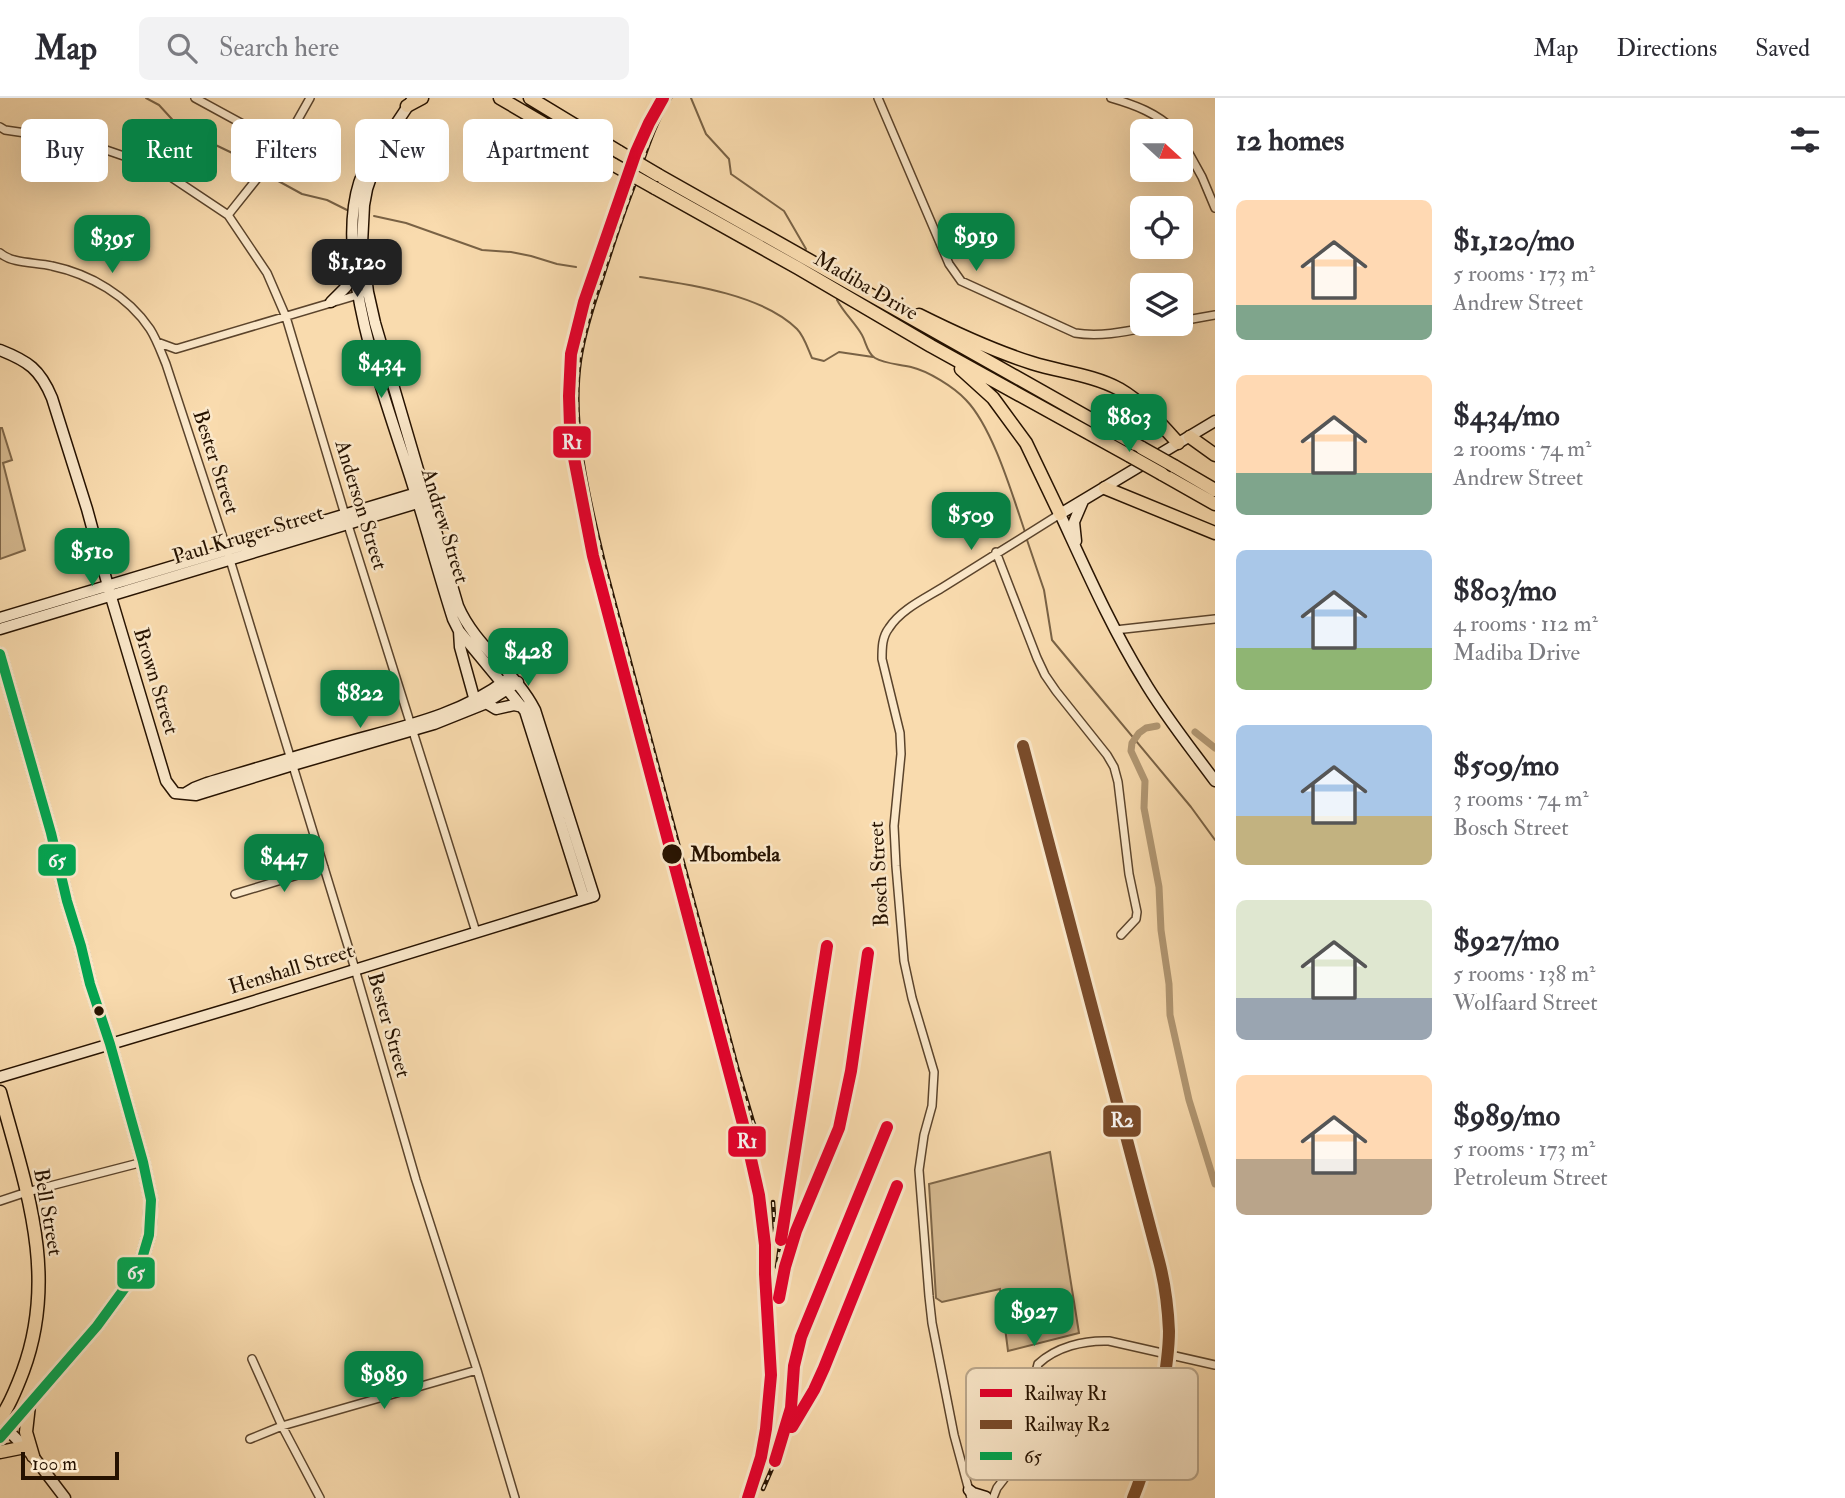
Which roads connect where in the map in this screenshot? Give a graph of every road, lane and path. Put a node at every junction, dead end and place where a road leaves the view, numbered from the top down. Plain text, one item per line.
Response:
1 (194, 98) edge
2 (310, 98) edge
3 (422, 98) edge
4 (500, 98) edge
5 (530, 98) edge
6 (878, 98) edge
7 (1111, 98) edge
8 (410, 102) edge
9 (233, 119) edge
10 (298, 119) edge
11 (399, 119) edge
12 (1160, 119) edge
13 (2, 130) edge
14 (1194, 163) edge
15 (254, 182) edge
16 (361, 182) edge
17 (369, 182) edge
18 (1215, 208) edge
19 (228, 215) junction
20 (0, 253) edge
21 (354, 274) junction
22 (843, 278) junction
23 (363, 293) junction
24 (331, 302) junction
25 (1215, 315) edge
26 (286, 317) junction
27 (1193, 319) edge
28 (1130, 330) edge
29 (157, 342) junction
30 (931, 346) junction
31 (176, 349) junction
32 (0, 350) edge
33 (166, 364) junction
34 (1215, 421) edge
35 (1184, 440) junction
36 (1215, 455) edge
37 (1105, 488) junction
38 (1215, 490) edge
39 (421, 497) junction
40 (1083, 501) junction
41 (1215, 504) edge
42 (1060, 514) junction
43 (346, 520) junction
44 (1215, 533) edge
45 (996, 552) junction
46 (228, 555) junction
47 (1079, 555) junction
48 (109, 591) junction
49 (0, 618) edge
50 (1215, 620) edge
51 (0, 629) edge
52 (1115, 630) junction
53 (459, 631) junction
54 (0, 654) edge
55 (510, 683) junction
56 (0, 689) edge
57 (13, 700) junction
58 (481, 702) junction
59 (523, 707) junction
60 (412, 728) junction
61 (291, 761) junction
62 (1215, 780) edge
63 (324, 867) junction
64 (235, 894) dead end
65 (589, 897) junction
66 (476, 932) junction
67 (1121, 935) dead end
68 (355, 969) junction
69 (110, 1044) junction
70 (0, 1077) edge
71 (0, 1092) edge
72 (143, 1161) junction
73 (27, 1192) junction
74 (0, 1201) edge
75 (252, 1359) dead end
76 (1215, 1365) edge
77 (1036, 1368) edge
78 (477, 1370) junction
79 (29, 1405) junction
80 (282, 1426) junction
81 (2, 1427) edge
82 (250, 1439) dead end
83 (29, 1451) junction
84 (0, 1452) edge
85 (966, 1479) edge
86 (1003, 1480) edge
87 (970, 1494) edge
88 (512, 1497) edge
89 (65, 1498) edge
90 (320, 1498) edge
91 (988, 1498) edge

1 - 9 street
2 - 10 street
3 - 8 main road
4 - 30 main road, Madiba Drive, bridge
5 - 22 main road, Madiba Drive, bridge
6 - 28 street
7 - 12 street
8 - 11 street, Andrew Street
13 - 19 street, Anderson Street
14 - 18 street
15 - 19 street
16 - 21 street, Andrew Street
17 - 23 street, Andrew Street
19 - 26 street, Anderson Street
20 - 29 street, Bester Street
21 - 23 street, Andrew Street
21 - 24 street
22 - 35 main road
22 - 38 main road, Madiba Drive, bridge
23 - 24 street
23 - 39 street, Andrew Street
24 - 26 street
25 - 27 street
26 - 31 street
26 - 43 street, Anderson Street
29 - 31 street
29 - 33 street, Bester Street
30 - 41 main road, Madiba Drive, bridge
30 - 42 main road
31 - 33 street
32 - 48 street, Brown Street
33 - 46 street, Bester Street
34 - 35 street, Bosch Street
35 - 36 main road
35 - 37 street, Bosch Street
37 - 40 street, Bosch Street
37 - 44 main road
39 - 43 street, Paul Kruger Street
39 - 53 street, Andrew Street
39 - 55 street, Andrew Street
40 - 42 street, Bosch Street
40 - 47 street
42 - 45 street, Bosch Street
42 - 47 street
43 - 46 street, Paul Kruger Street
43 - 60 street, Anderson Street
45 - 67 street
45 - 85 street, Bosch Street
46 - 48 street, Paul Kruger Street
46 - 61 street, Bester Street
47 - 52 street
48 - 49 street, Paul Kruger Street
48 - 51 street, Paul Kruger Street
48 - 61 street, Brown Street
50 - 52 street
52 - 62 street
53 - 55 street, Andrew Street
53 - 58 street
54 - 57 main road
55 - 58 street
55 - 59 street, Andrew Street
55 - 65 street, Andrew Street
56 - 57 main road
57 - 69 main road
58 - 59 street
58 - 60 street
59 - 65 street, Andrew Street
60 - 61 street
60 - 66 street, Anderson Street
61 - 63 street, Bester Street
63 - 64 street
63 - 68 street, Bester Street
65 - 66 street, Henshall Street
66 - 68 street, Henshall Street
68 - 69 street, Henshall Street
68 - 78 street, Bester Street
69 - 70 street, Henshall Street
69 - 72 main road
71 - 73 main road, Bell Street
72 - 73 street
72 - 79 main road
73 - 74 street
73 - 81 main road, Bell Street
75 - 80 street
76 - 77 street
78 - 80 street
78 - 88 street, Bester Street
79 - 81 main road
79 - 83 main road
80 - 82 street
80 - 90 street
81 - 83 street
83 - 84 main road
83 - 89 street
86 - 91 street
87 - 91 street

